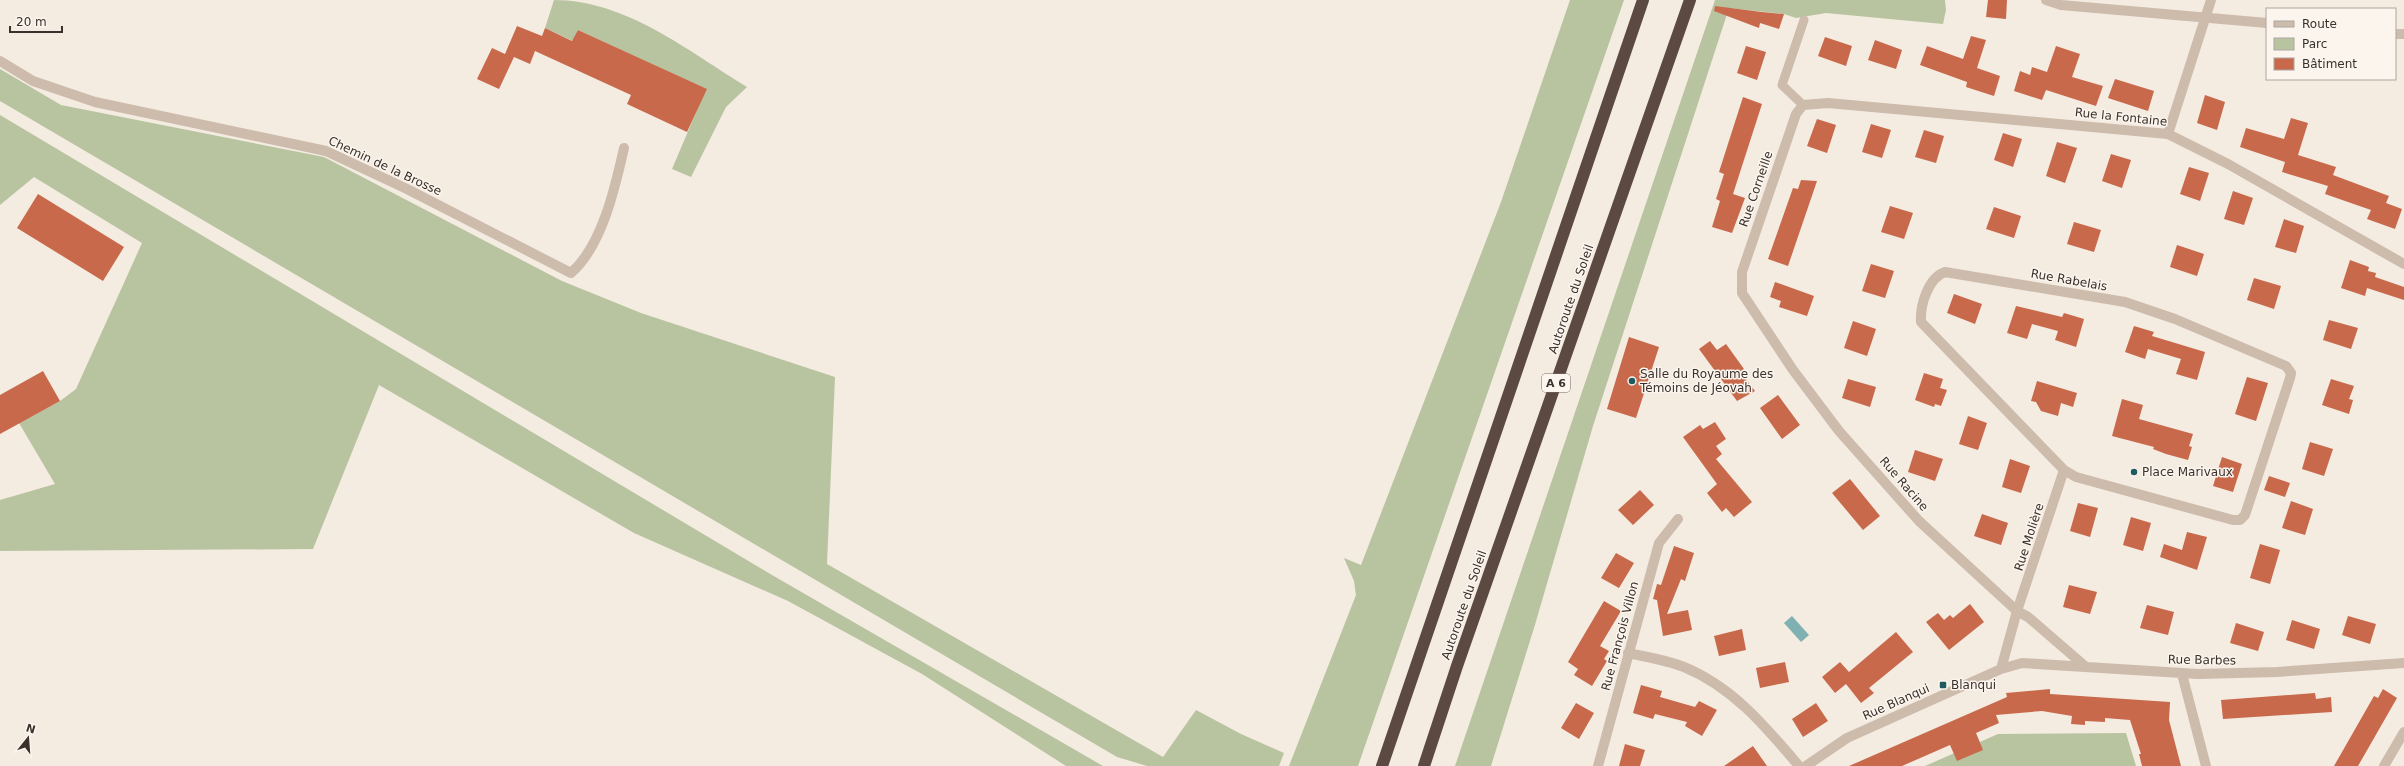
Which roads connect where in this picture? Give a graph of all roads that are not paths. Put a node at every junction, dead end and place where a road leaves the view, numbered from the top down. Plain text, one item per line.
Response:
1 (1643, 0) edge
2 (1690, 0) edge
3 (2046, 0) edge
4 (2211, 0) edge
5 (2206, 17) junction
6 (1804, 20) dead end
7 (2266, 23) edge
8 (0, 61) edge
9 (1803, 106) junction
10 (2168, 134) junction
11 (624, 148) dead end
12 (2404, 264) edge
13 (1740, 284) joint
14 (2064, 470) junction
15 (1678, 519) dead end
16 (2018, 611) junction
17 (1628, 653) junction
18 (2404, 663) edge
19 (2086, 667) junction
20 (2001, 669) junction
21 (2182, 674) junction
22 (2404, 732) edge
23 (1382, 766) edge
24 (1424, 766) edge
25 (1598, 766) edge
26 (1799, 766) edge
27 (1806, 766) edge
28 (2206, 766) edge
29 (2384, 766) edge

1 - 23 highway
2 - 24 highway, Autoroute du Soleil / A 6
3 - 5 street
4 - 5 street
5 - 7 street
5 - 10 street
6 - 9 lane
8 - 11 street, Chemin de la Brosse
9 - 10 street, Rue la Fontaine
9 - 13 street, Rue Corneille
10 - 12 street, Rue la Fontaine
13 - 16 street, Rue Racine
14 - 14 street, Rue Rabelais
14 - 16 street, Rue Molière
15 - 17 street, Rue François Villon
16 - 19 street, Rue Racine
16 - 20 street, Rue Molière
17 - 25 street, Rue François Villon
17 - 26 street
18 - 21 street, Rue Barbes
19 - 20 street, Rue Barbes
19 - 21 street, Rue Barbes
20 - 27 street, Rue Blanqui
21 - 28 street
22 - 29 street

